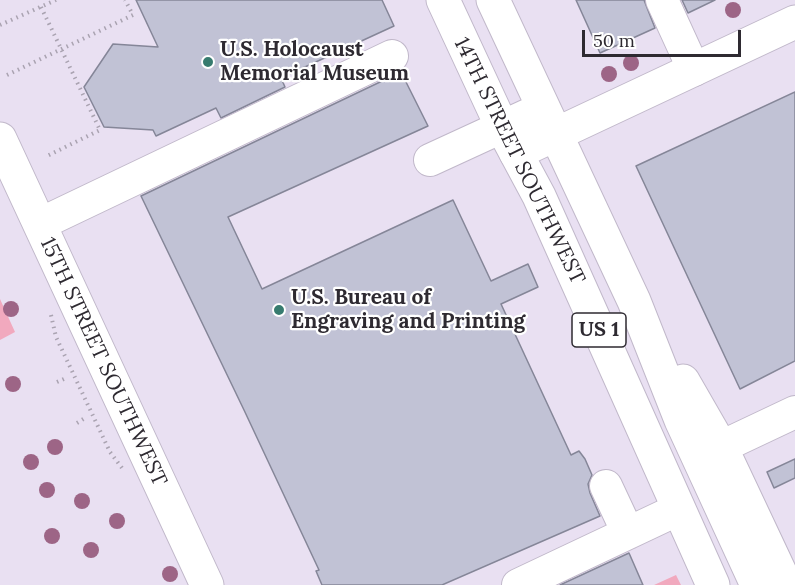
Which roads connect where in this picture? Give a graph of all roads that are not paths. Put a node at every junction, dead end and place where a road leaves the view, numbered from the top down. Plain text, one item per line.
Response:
1 (443, 0) edge
2 (493, 0) edge
3 (662, 0) edge
4 (795, 22) edge
5 (392, 56) dead end
6 (694, 70) junction
7 (548, 121) junction
8 (0, 139) edge
9 (509, 140) junction
10 (430, 160) dead end
11 (40, 224) junction
12 (634, 301) junction
13 (795, 412) edge
14 (721, 447) junction
15 (606, 486) dead end
16 (679, 509) junction
17 (628, 533) junction
18 (207, 585) edge
19 (518, 585) edge
20 (713, 585) edge
21 (757, 585) edge
22 (786, 585) edge

1 - 9 main road, 14TH STREET SOUTHWEST / US 1
2 - 7 main road, 14TH STREET SOUTHWEST / US 1
3 - 6 street
4 - 6 main road
5 - 11 street
6 - 7 main road
7 - 9 main road
7 - 12 main road, 14TH STREET SOUTHWEST / US 1
8 - 11 main road, 15TH STREET SOUTHWEST
9 - 10 street
9 - 16 main road, 14TH STREET SOUTHWEST / US 1
11 - 18 main road, 15TH STREET SOUTHWEST
12 - 14 main road
12 - 21 main road, 14TH STREET SOUTHWEST / US 1
13 - 14 street
14 - 22 main road
15 - 17 street
16 - 17 street
16 - 20 main road, 14TH STREET SOUTHWEST / US 1
17 - 19 street

